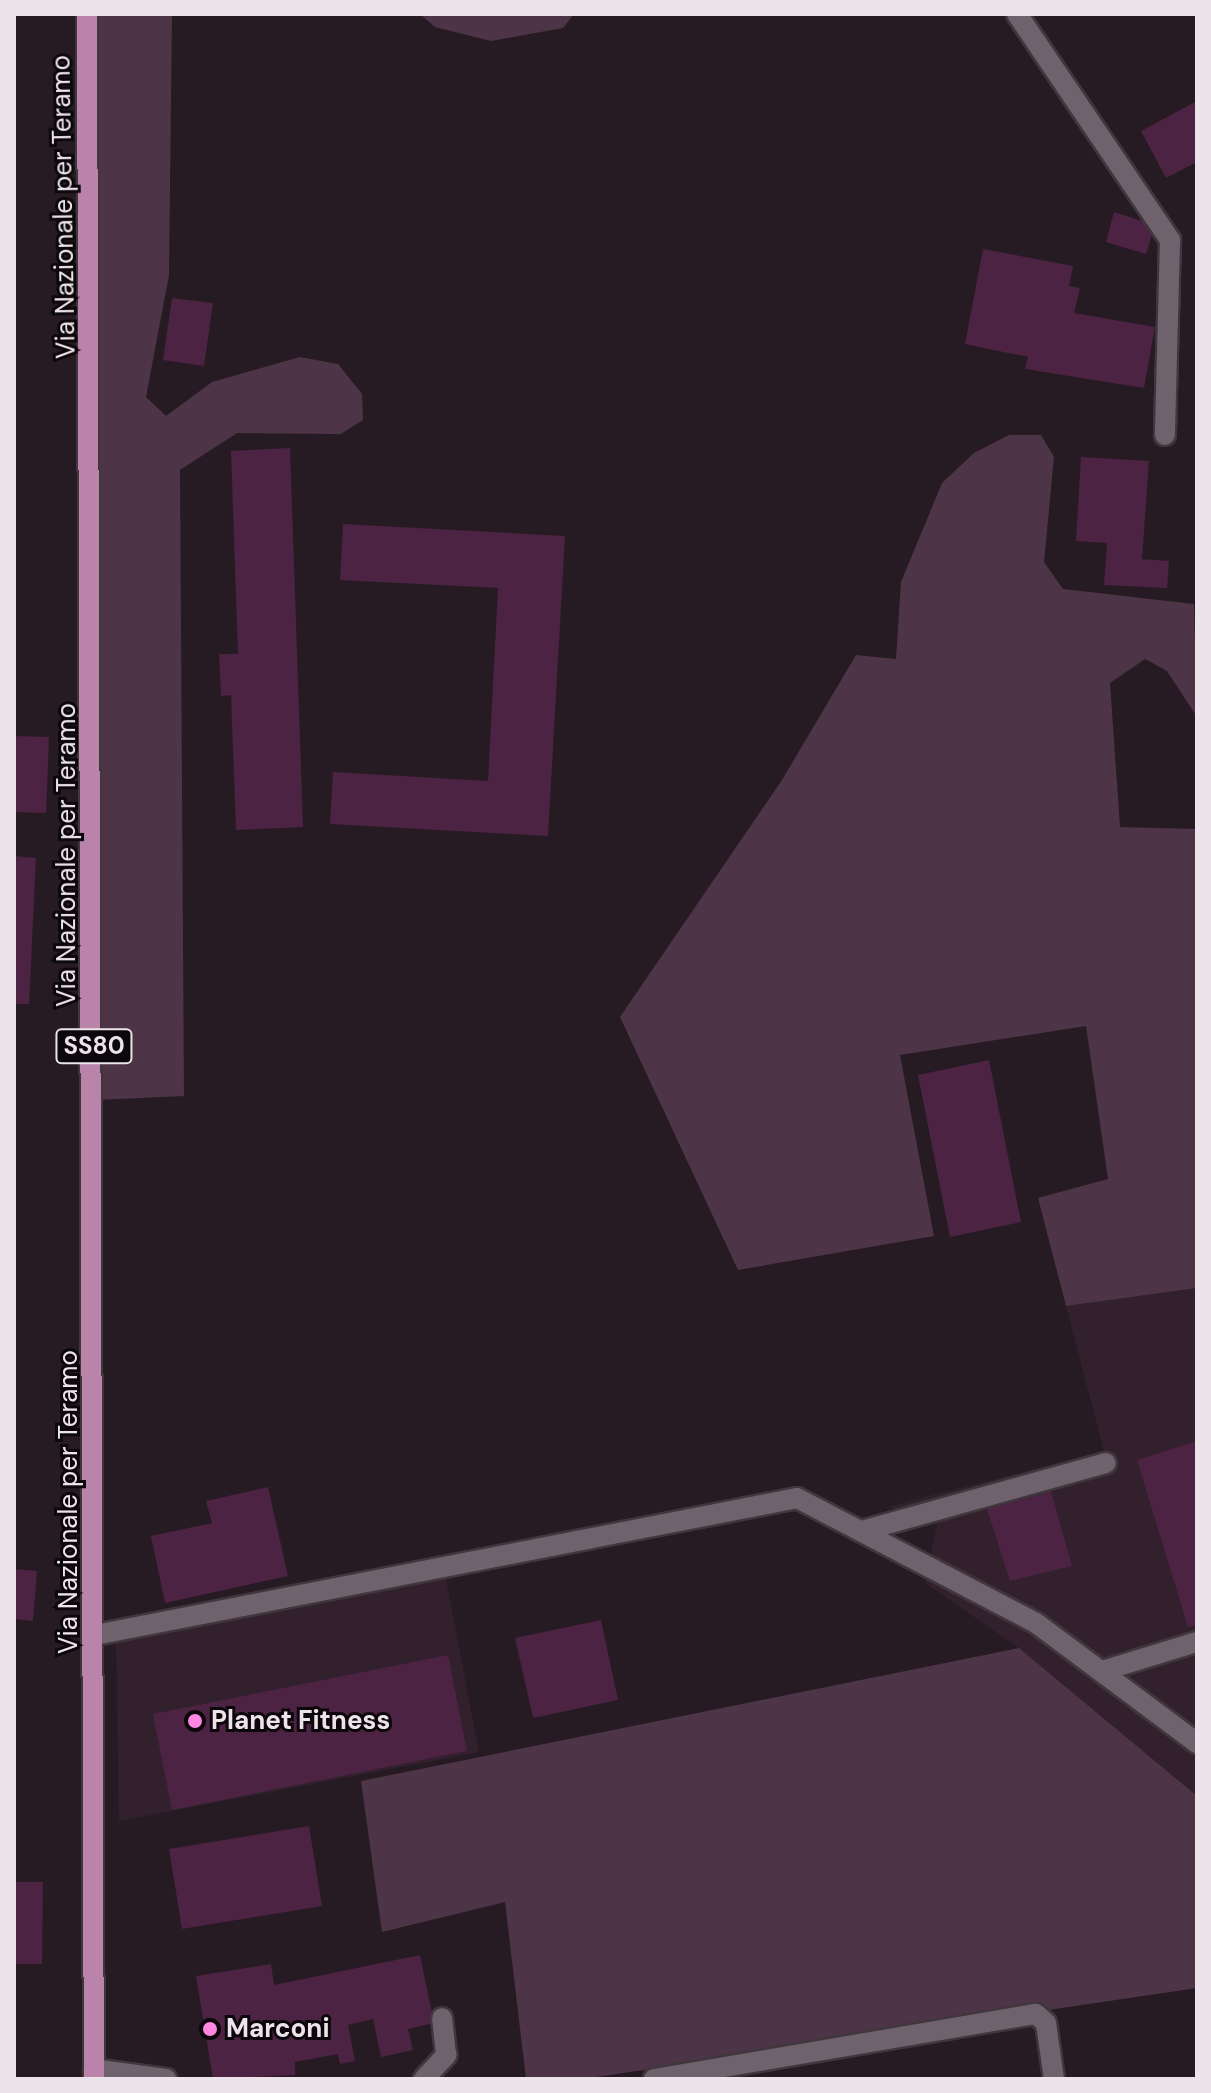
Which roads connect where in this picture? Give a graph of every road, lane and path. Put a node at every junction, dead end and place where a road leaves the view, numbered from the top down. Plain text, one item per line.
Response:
1 (87, 14) edge
2 (1017, 14) edge
3 (1165, 435) dead end
4 (1106, 1463) dead end
5 (862, 1531) junction
6 (95, 1635) junction
7 (1197, 1642) edge
8 (1102, 1671) junction
9 (1197, 1743) edge
10 (442, 2018) dead end
11 (94, 2074) edge
12 (166, 2079) edge
13 (424, 2079) edge
14 (654, 2079) edge
15 (1054, 2079) edge

1 - 6 main road, Via Nazionale per Teramo / SS80
2 - 3 lane
4 - 5 lane
5 - 6 lane
5 - 8 lane
6 - 11 main road, Via Nazionale per Teramo / SS80
7 - 8 lane
8 - 9 lane
10 - 13 lane
11 - 12 lane
14 - 15 lane

